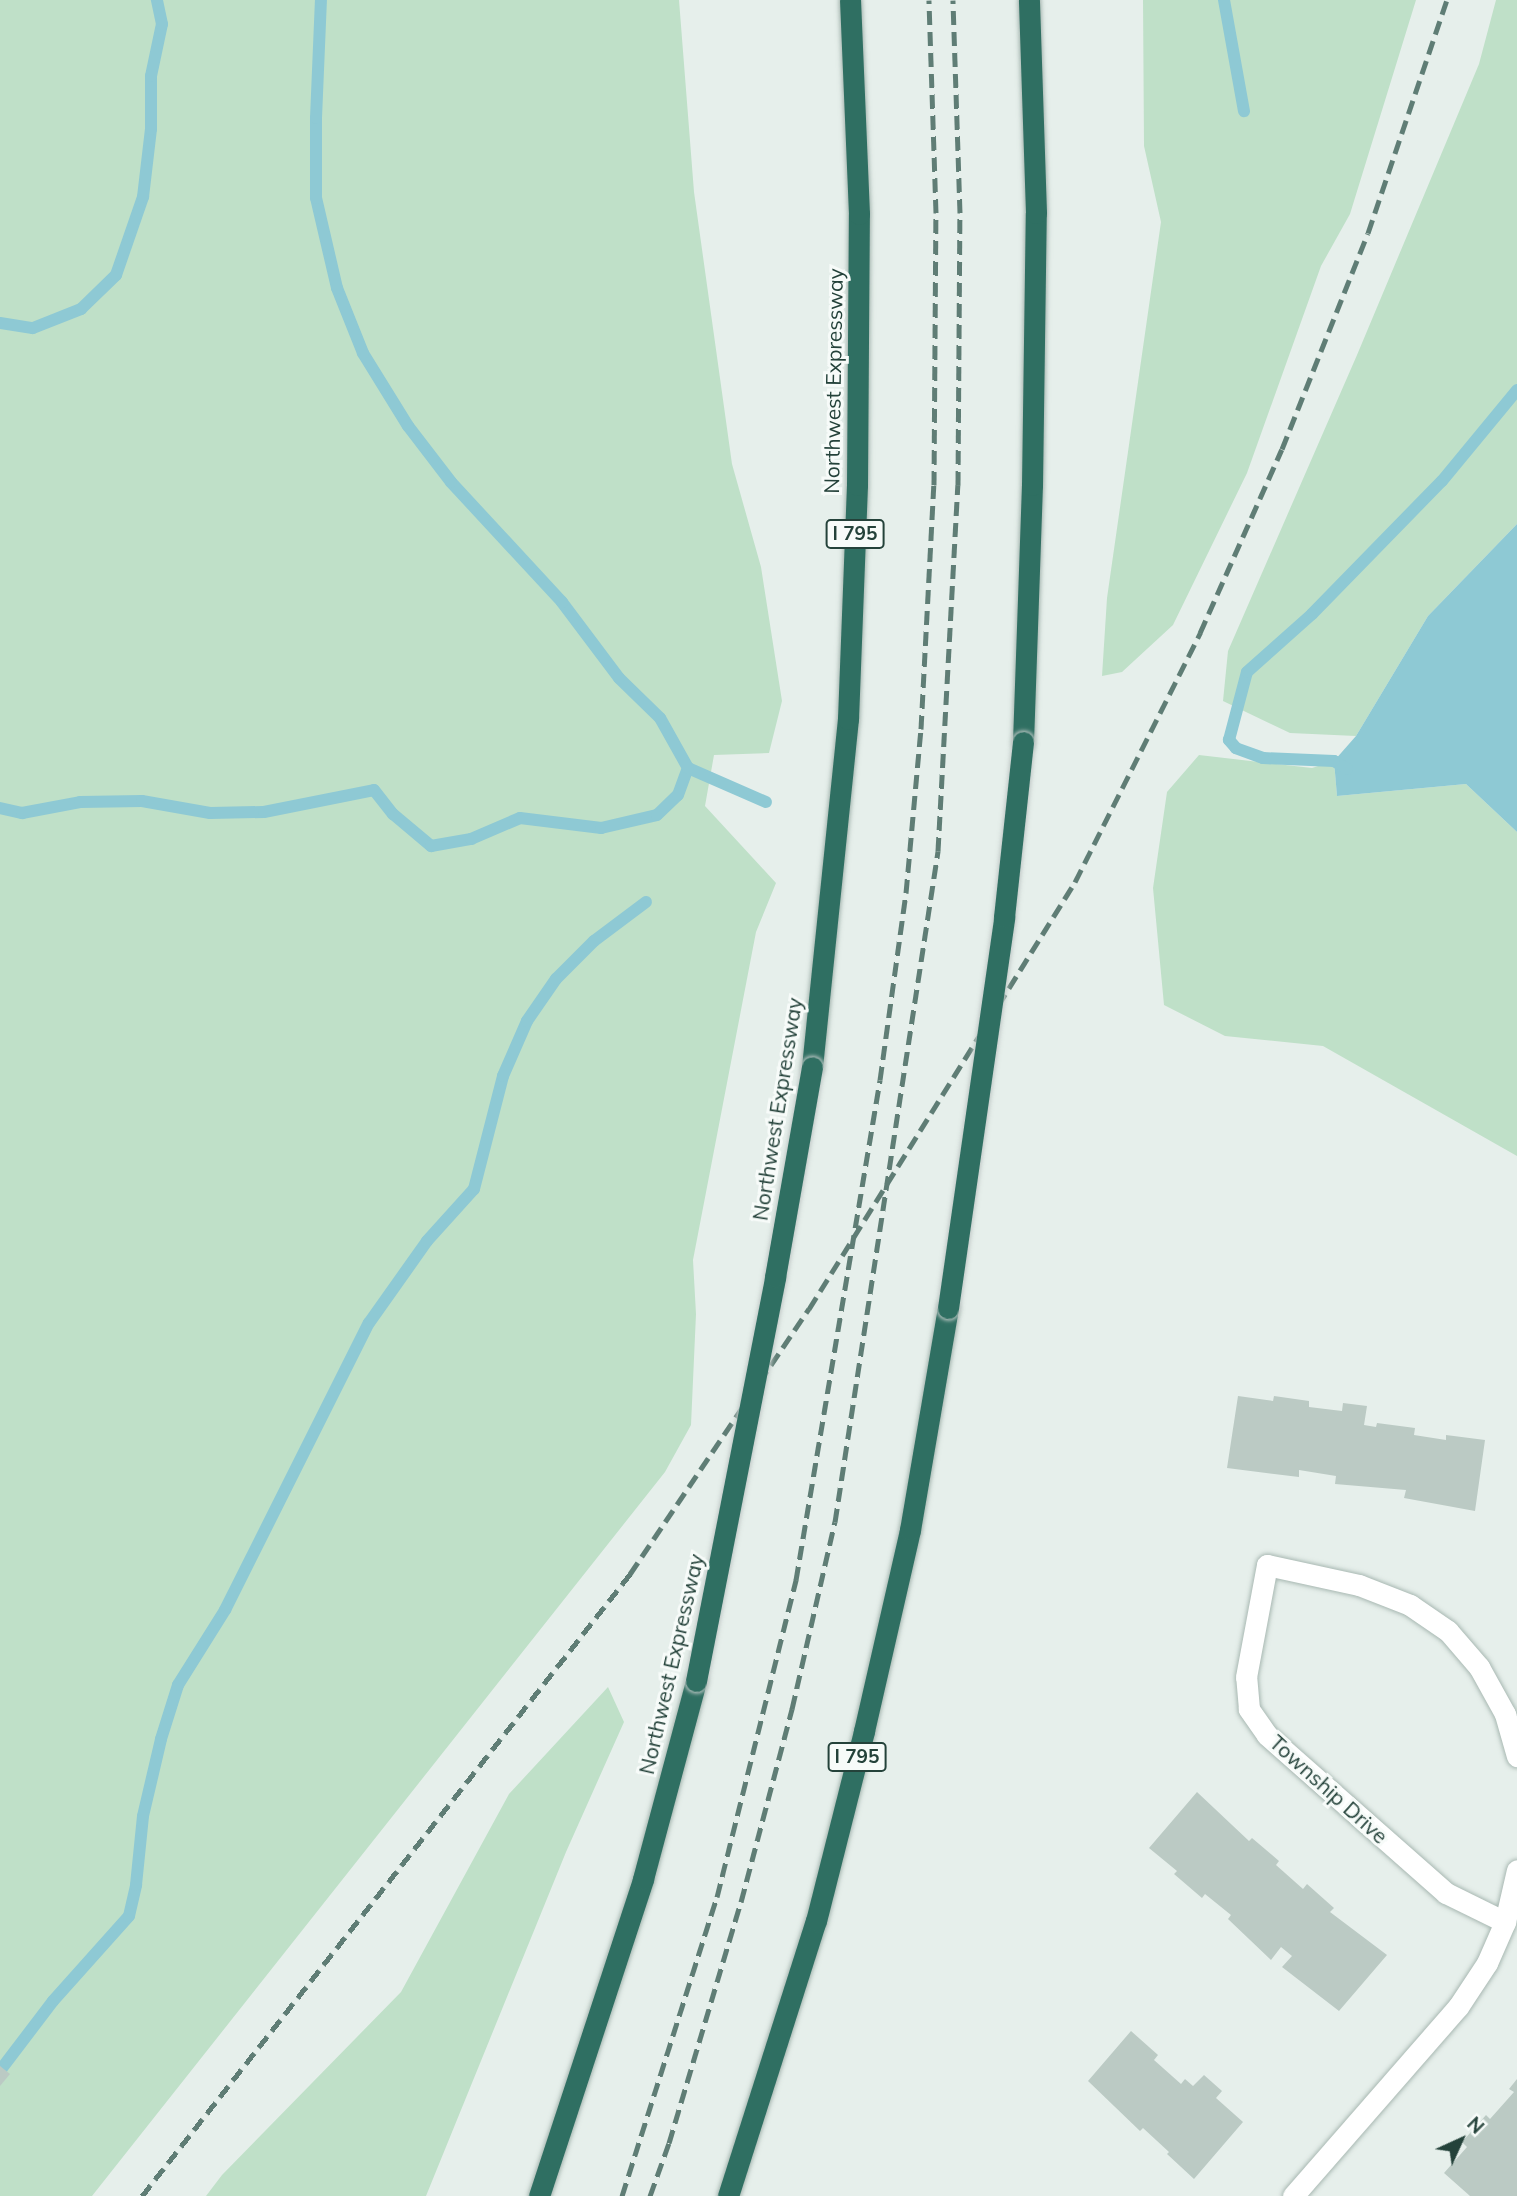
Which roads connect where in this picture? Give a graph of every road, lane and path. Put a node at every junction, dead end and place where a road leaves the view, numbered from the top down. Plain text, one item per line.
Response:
1 (850, 0) edge
2 (1029, 0) edge
3 (1517, 1756) edge
4 (1517, 1870) edge
5 (1505, 1922) junction
6 (539, 2196) edge
7 (728, 2196) edge
8 (1293, 2196) edge

1 - 6 highway, Northwest Expressway / I 795, bridge
2 - 7 highway, I 795, bridge
3 - 5 street, Township Drive
4 - 5 street
5 - 8 street

